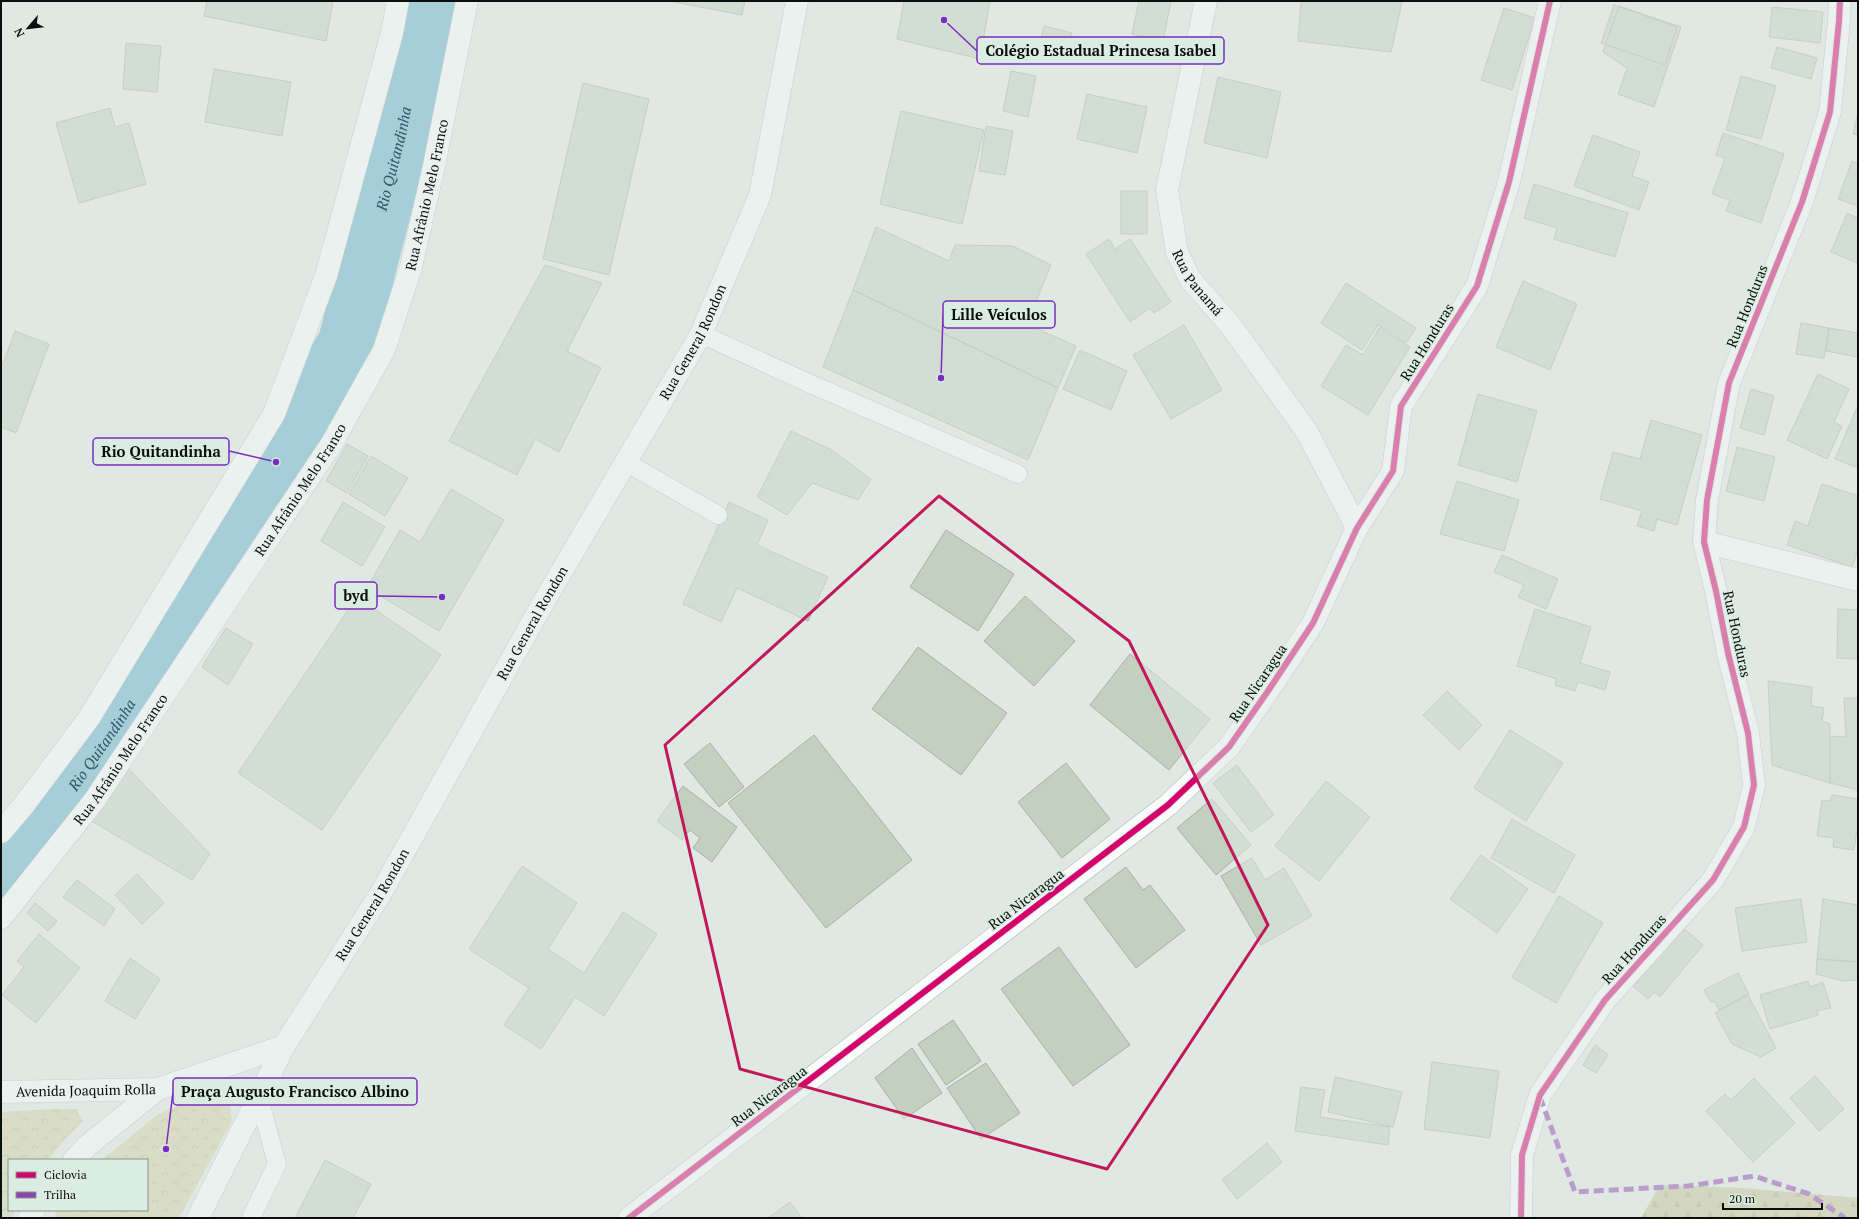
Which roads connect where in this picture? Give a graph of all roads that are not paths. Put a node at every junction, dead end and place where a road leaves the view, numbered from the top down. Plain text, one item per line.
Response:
1 (398, 1) edge
2 (467, 1) edge
3 (797, 1) edge
4 (1206, 1) edge
5 (1550, 1) edge
6 (1840, 1) edge
7 (701, 334) junction
8 (627, 463) junction
9 (1018, 474) dead end
10 (718, 515) dead end
11 (1357, 528) junction
12 (1704, 542) junction
13 (1858, 580) edge
14 (1, 832) edge
15 (1, 918) edge
16 (284, 1046) junction
17 (158, 1089) junction
18 (1, 1092) edge
19 (259, 1098) junction
20 (75, 1159) edge
21 (198, 1218) edge
22 (251, 1218) edge
23 (629, 1218) edge
24 (1521, 1218) edge

1 - 14 street
2 - 15 street, Rua Afrânio Melo Franco
3 - 7 street, Rua General Rondon
4 - 11 street, Rua Panamá
5 - 11 street, Rua Honduras
6 - 12 street, Rua Honduras
7 - 8 street, Rua General Rondon
7 - 9 lane
8 - 10 lane
8 - 16 street, Rua General Rondon
11 - 23 street, Rua Nicaragua
12 - 13 street
12 - 24 street, Rua Honduras
16 - 17 street, Avenida Joaquim Rolla
16 - 19 street, Rua General Rondon
17 - 18 street, Avenida Joaquim Rolla
17 - 20 street
19 - 21 street, Rua General Rondon
19 - 22 lane

